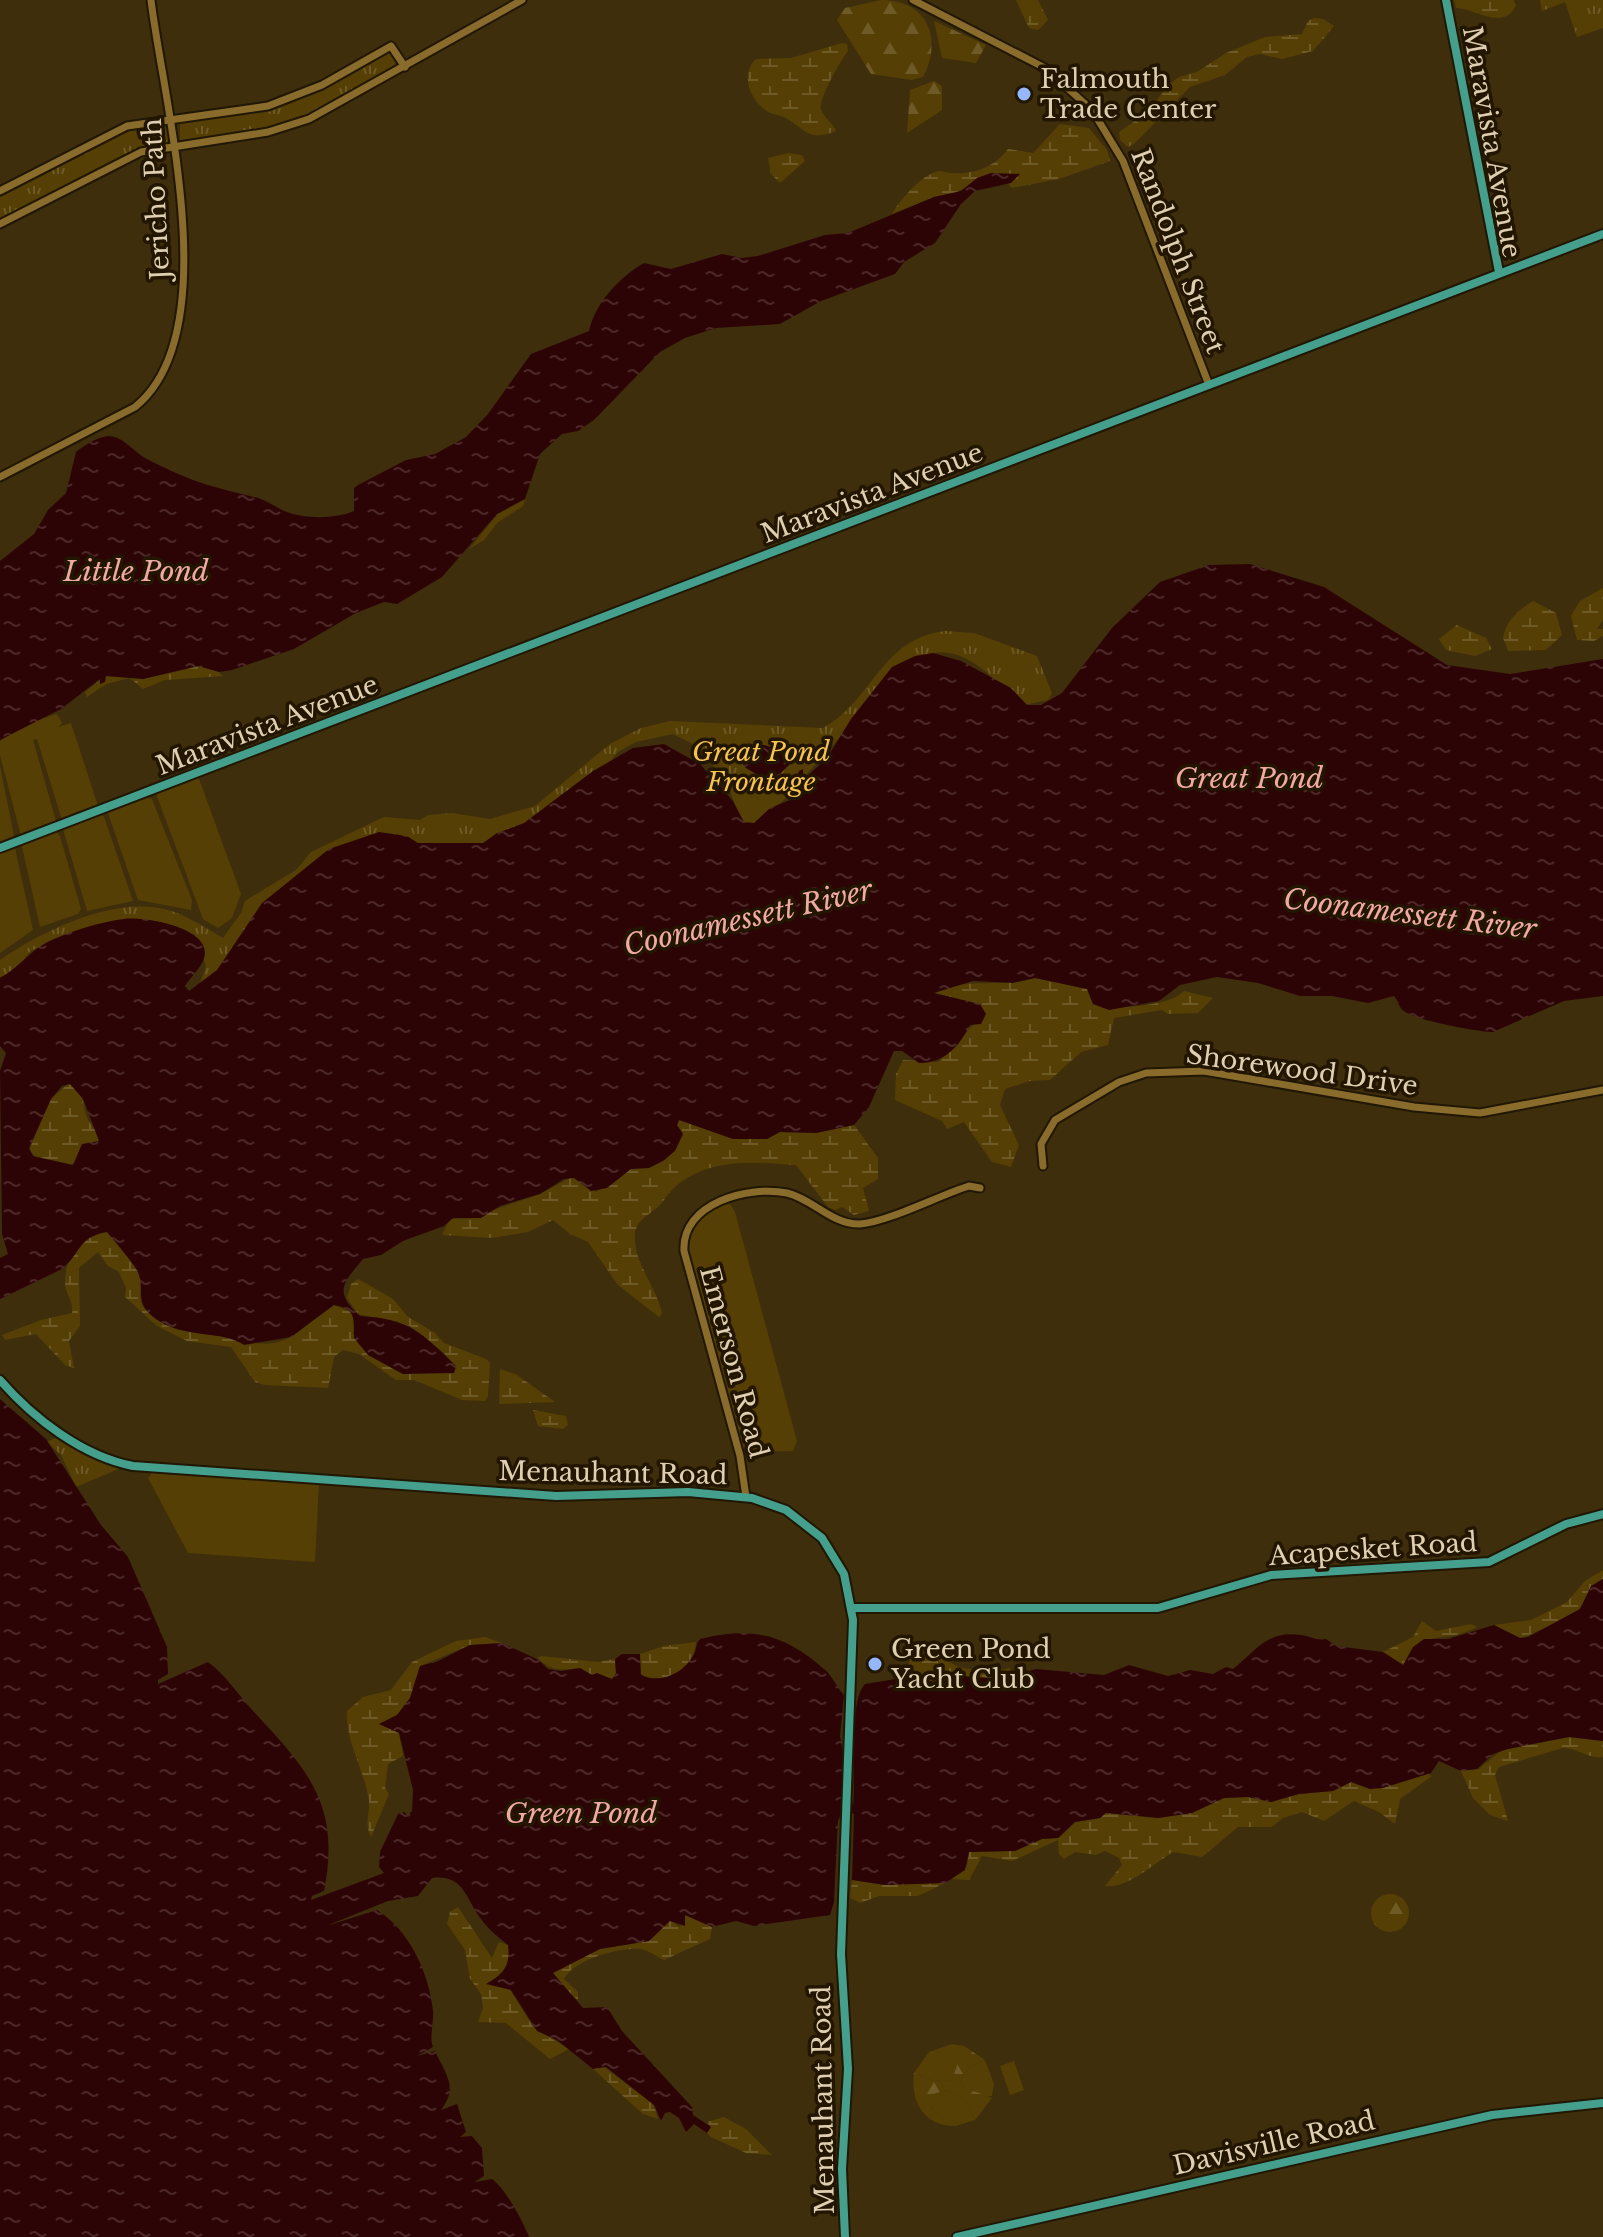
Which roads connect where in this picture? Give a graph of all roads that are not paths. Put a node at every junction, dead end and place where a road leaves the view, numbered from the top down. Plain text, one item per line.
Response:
1 (151, 0) edge
2 (522, 0) edge
3 (913, 0) edge
4 (1446, 0) edge
5 (405, 67) junction
6 (172, 118) junction
7 (176, 146) junction
8 (0, 191) edge
9 (0, 224) edge
10 (1603, 234) edge
11 (1499, 272) junction
12 (1209, 385) junction
13 (0, 477) edge
14 (0, 848) edge
15 (1603, 1090) edge
16 (1043, 1166) dead end
17 (980, 1188) dead end
18 (0, 1380) edge
19 (746, 1497) junction
20 (1603, 1514) edge
21 (852, 1608) junction
22 (1603, 2103) edge
23 (845, 2237) edge
24 (957, 2237) edge

1 - 6 street, Jericho Path
2 - 5 street
3 - 12 street, Randolph Street
4 - 11 main road, Maravista Avenue
5 - 6 street
5 - 7 street
6 - 7 street, Jericho Path
6 - 8 street
7 - 9 street
7 - 13 street, Jericho Path
10 - 11 main road
11 - 12 main road, Maravista Avenue
12 - 14 main road, Maravista Avenue
15 - 16 street, Shorewood Drive
17 - 19 street, Emerson Road
18 - 19 main road, Menauhant Road
19 - 21 main road, Menauhant Road
20 - 21 main road, Acapesket Road
21 - 23 main road, Menauhant Road
22 - 24 main road, Davisville Road

